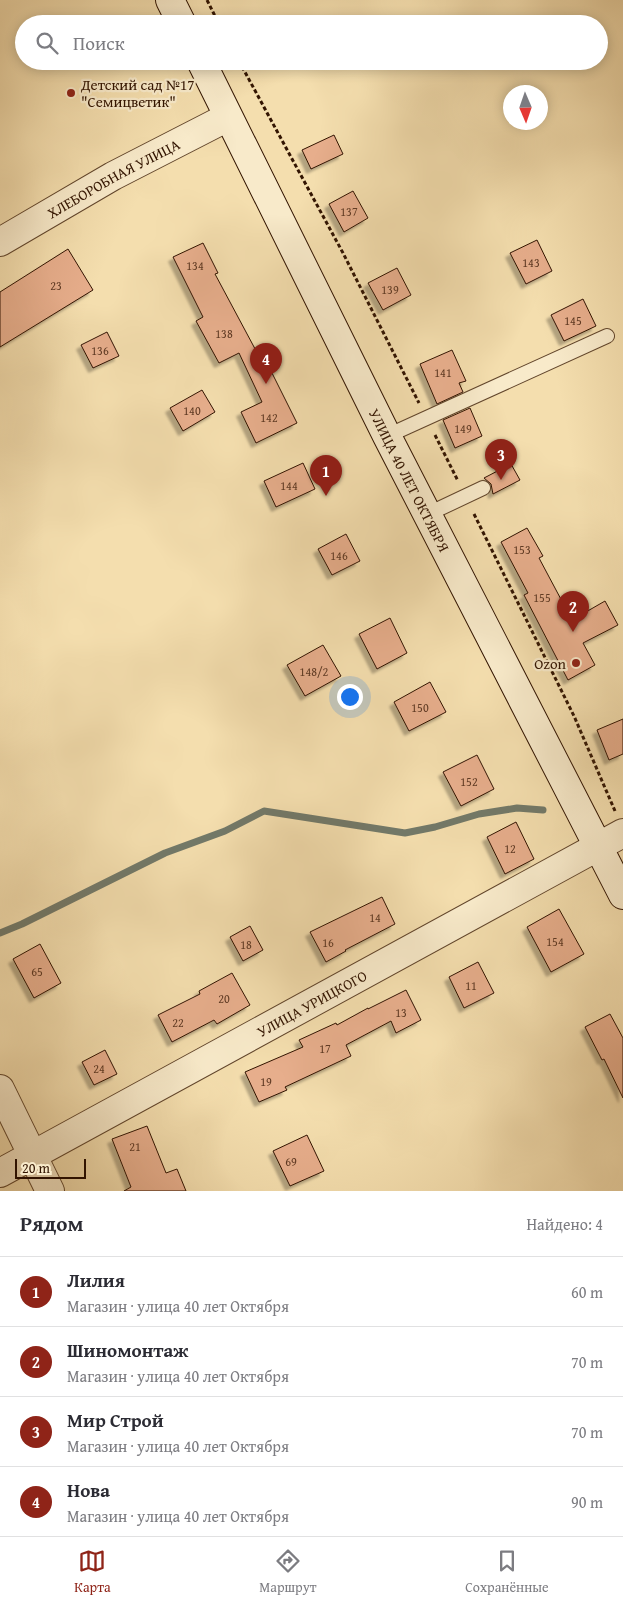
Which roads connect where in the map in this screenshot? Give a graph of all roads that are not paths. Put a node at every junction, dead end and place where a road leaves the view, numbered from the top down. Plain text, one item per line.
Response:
1 (170, 0) edge
2 (178, 15) edge
3 (205, 70) edge
4 (228, 117) junction
5 (0, 242) edge
6 (607, 336) dead end
7 (387, 436) junction
8 (483, 488) dead end
9 (428, 514) junction
10 (619, 822) edge
11 (599, 847) junction
12 (623, 894) edge
13 (0, 1089) edge
14 (32, 1156) junction
15 (0, 1173) edge
16 (50, 1191) edge

1 - 2 street
3 - 4 street, УЛИЦА 40 ЛЕТ ОКТЯБРЯ
4 - 5 street, ХЛЕБОРОБНАЯ УЛИЦА
4 - 7 street, УЛИЦА 40 ЛЕТ ОКТЯБРЯ
6 - 7 lane
7 - 9 street, УЛИЦА 40 ЛЕТ ОКТЯБРЯ
8 - 9 lane
9 - 11 street, УЛИЦА 40 ЛЕТ ОКТЯБРЯ
10 - 11 street, УЛИЦА УРИЦКОГО
11 - 12 street, УЛИЦА 40 ЛЕТ ОКТЯБРЯ
11 - 14 street, УЛИЦА УРИЦКОГО
13 - 14 street
14 - 15 street, УЛИЦА УРИЦКОГО
14 - 16 street

